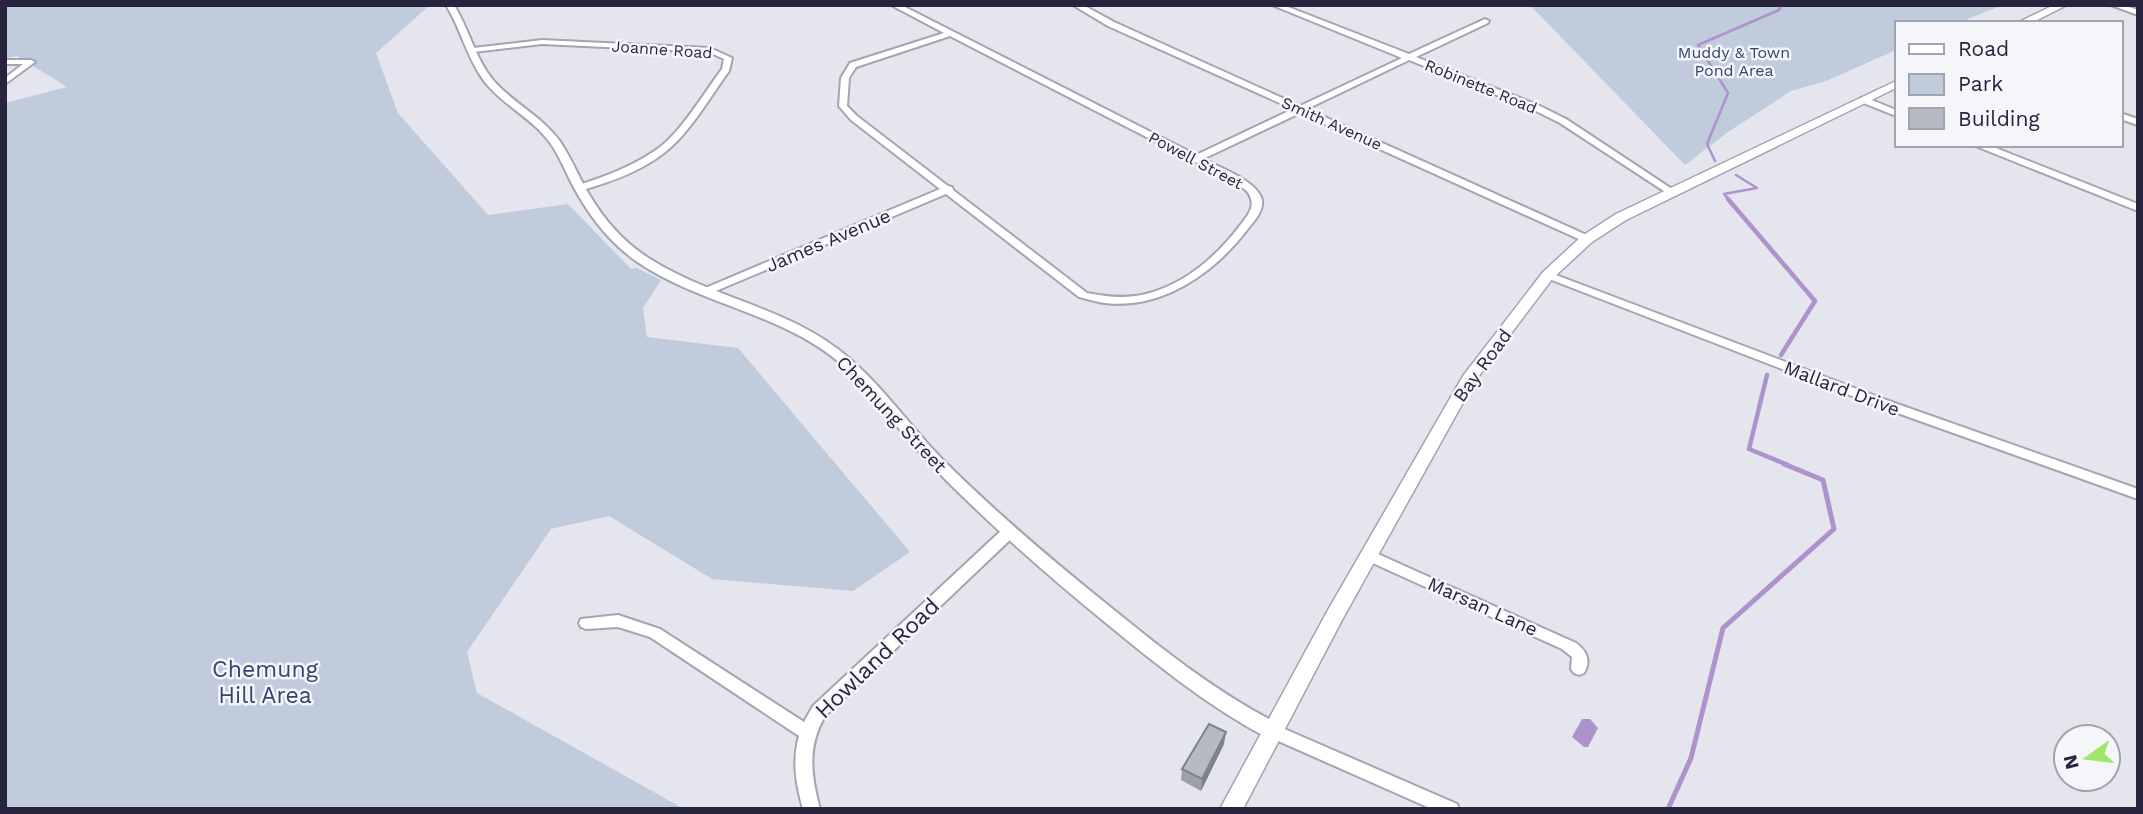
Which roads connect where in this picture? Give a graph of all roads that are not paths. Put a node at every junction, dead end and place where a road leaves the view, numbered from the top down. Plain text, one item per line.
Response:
1 (450, 5) edge
2 (895, 5) edge
3 (1077, 5) edge
4 (2063, 5) edge
5 (2115, 5) edge
6 (1280, 6) edge
7 (2138, 13) edge
8 (1485, 21) dead end
9 (2027, 21) edge
10 (950, 34) junction
11 (473, 50) junction
12 (1409, 57) junction
13 (5, 62) edge
14 (5, 82) edge
15 (1895, 84) edge
16 (1864, 100) junction
17 (1301, 109) junction
18 (1895, 113) edge
19 (1983, 147) edge
20 (1196, 159) junction
21 (579, 188) junction
22 (949, 189) junction
23 (1672, 192) junction
24 (2138, 208) edge
25 (1587, 239) junction
26 (1548, 275) junction
27 (708, 290) junction
28 (2138, 494) edge
29 (1009, 532) junction
30 (1369, 555) junction
31 (586, 623) dead end
32 (1579, 670) dead end
33 (1273, 731) junction
34 (807, 733) junction
35 (812, 809) edge
36 (1231, 809) edge
37 (1451, 809) edge

1 - 11 street, Chemung Street
2 - 10 street, Powell Street
3 - 17 street, Smith Avenue
4 - 9 main road
5 - 7 street
6 - 12 street, Robinette Road
8 - 12 street
10 - 20 street, Powell Street
10 - 22 street
11 - 21 street, Chemung Street
11 - 21 street, Joanne Road
12 - 17 street
12 - 23 street, Robinette Road
13 - 14 street
15 - 16 main road, Bay Road
16 - 18 street
16 - 23 main road, Bay Road
17 - 20 street
17 - 25 street, Smith Avenue
19 - 24 street
20 - 22 street, Powell Street
21 - 27 street, Chemung Street
22 - 27 street, James Avenue
23 - 25 main road, Bay Road
25 - 26 main road, Bay Road
26 - 28 street, Mallard Drive
26 - 30 main road, Bay Road
27 - 29 street, Chemung Street
29 - 33 street, Chemung Street
29 - 34 street, Howland Road
30 - 32 street, Marsan Lane
30 - 33 main road, Bay Road
31 - 34 street
33 - 36 main road, Bay Road
33 - 37 street
34 - 35 street, Howland Road

